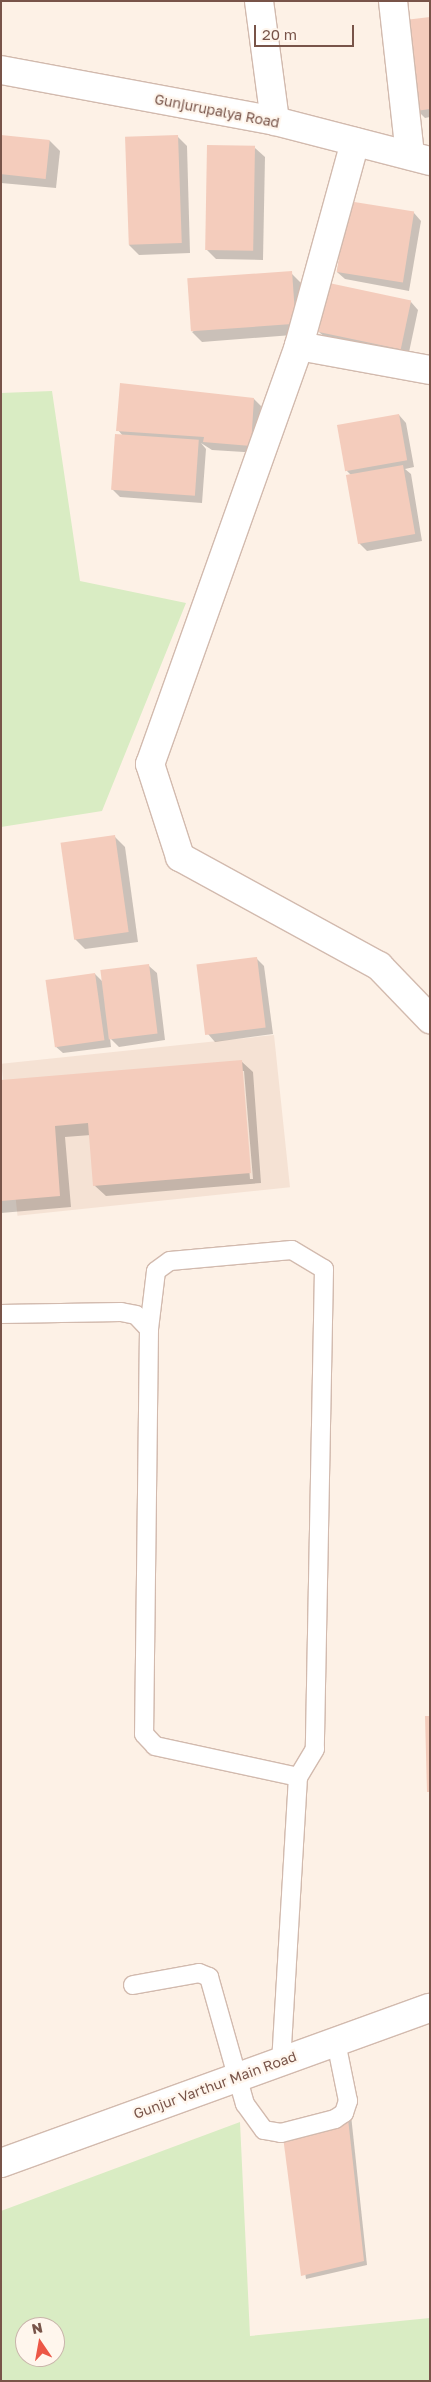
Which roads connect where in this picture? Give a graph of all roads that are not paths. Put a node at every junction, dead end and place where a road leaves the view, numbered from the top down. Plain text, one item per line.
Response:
1 (259, 1) edge
2 (393, 1) edge
3 (1, 70) edge
4 (275, 121) junction
5 (355, 142) junction
6 (420, 158) edge
7 (299, 346) junction
8 (430, 370) edge
9 (430, 1019) edge
10 (1, 1314) edge
11 (149, 1329) junction
12 (298, 1777) junction
13 (133, 1985) dead end
14 (430, 2008) edge
15 (336, 2042) junction
16 (281, 2062) junction
17 (236, 2077) junction
18 (1, 2163) edge

1 - 4 street
2 - 6 street
3 - 4 street, Gunjurupalya Road
4 - 5 street, Gunjurupalya Road
5 - 6 street, Gunjurupalya Road
5 - 7 street
7 - 8 street
7 - 9 street
10 - 11 lane
11 - 12 lane
11 - 12 lane
12 - 16 lane
13 - 17 lane
14 - 15 street, Gunjur Varthur Main Road
15 - 16 street, Gunjur Varthur Main Road
15 - 17 lane
16 - 17 street, Gunjur Varthur Main Road
17 - 18 street, Gunjur Varthur Main Road

